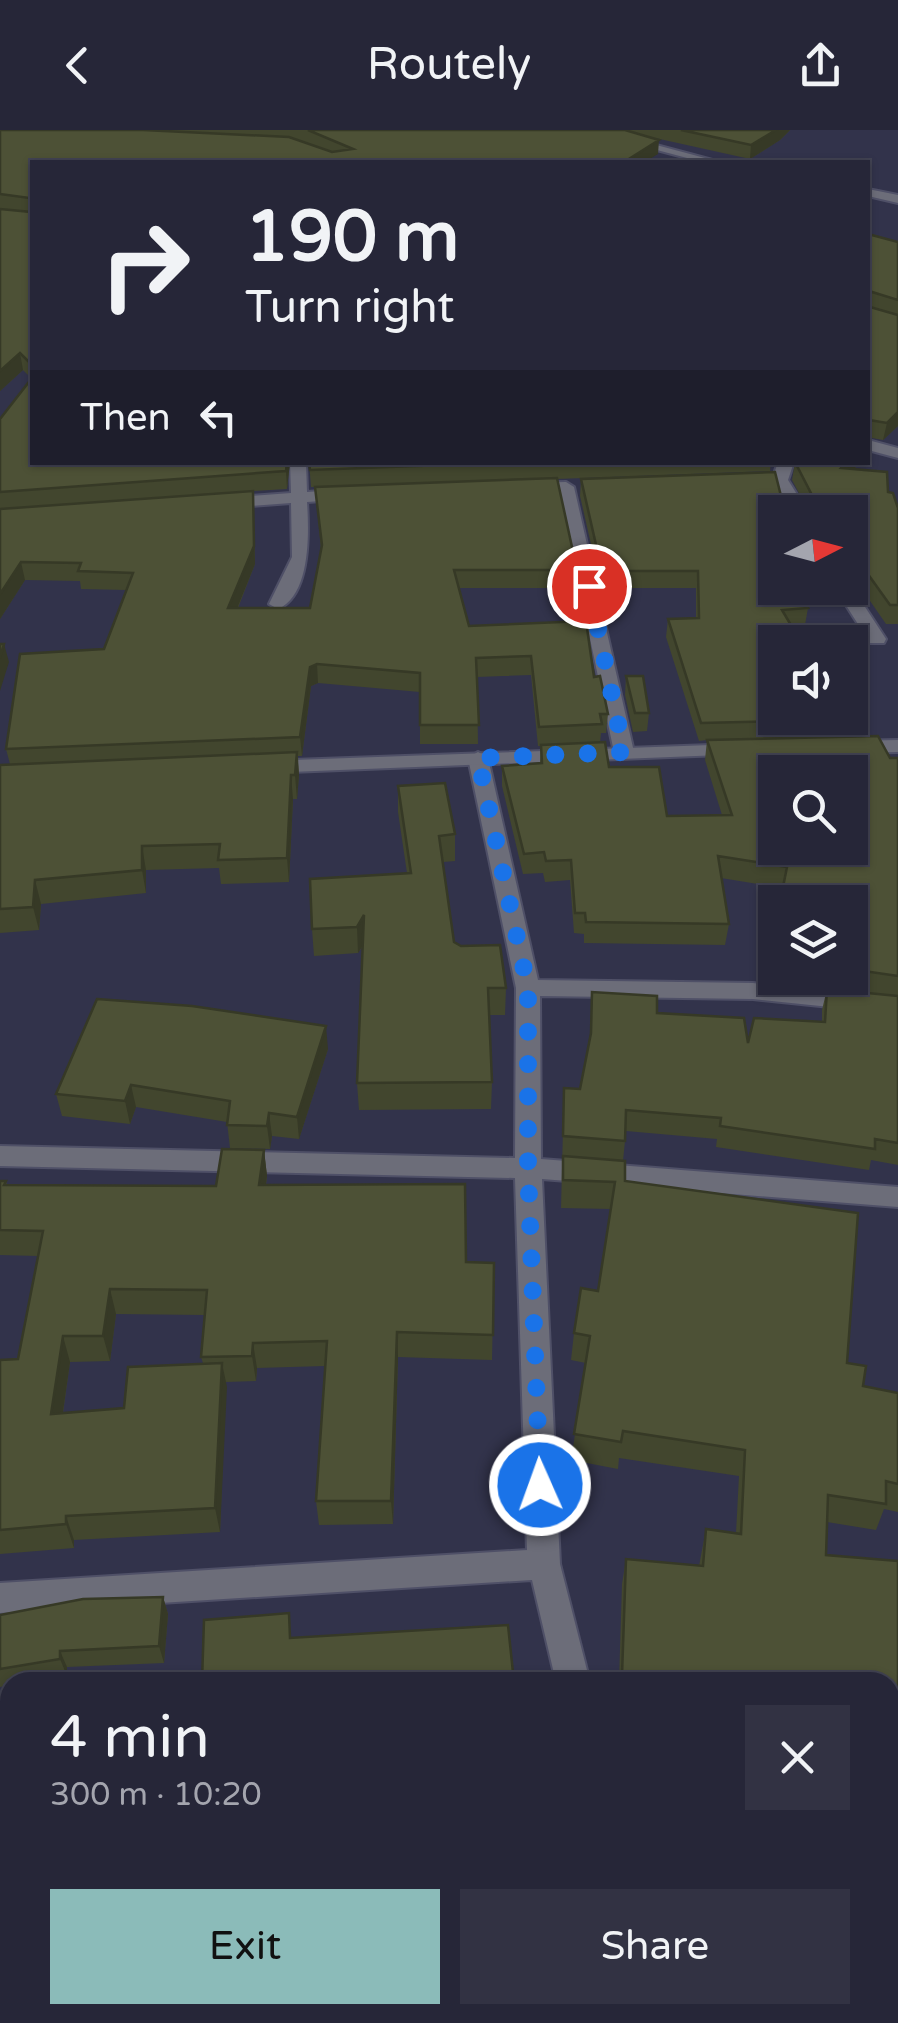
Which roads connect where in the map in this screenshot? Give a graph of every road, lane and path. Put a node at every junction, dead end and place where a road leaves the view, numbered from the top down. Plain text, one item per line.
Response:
1 (309, 130) edge
2 (588, 130) edge
3 (276, 142) edge
4 (298, 146) junction
5 (275, 160) edge
6 (706, 160) edge
7 (870, 193) edge
8 (898, 199) edge
9 (870, 446) edge
10 (898, 453) edge
11 (298, 465) edge
12 (783, 471) edge
13 (761, 480) edge
14 (510, 489) edge
15 (359, 494) edge
16 (793, 495) edge
17 (303, 496) junction
18 (210, 504) edge
19 (278, 604) edge
20 (855, 605) edge
21 (877, 639) dead end
22 (898, 746) edge
23 (820, 748) edge
24 (761, 749) edge
25 (624, 752) junction
26 (478, 758) junction
27 (239, 768) edge
28 (528, 988) junction
29 (898, 1006) edge
30 (0, 1156) edge
31 (528, 1168) junction
32 (898, 1197) edge
33 (544, 1564) junction
34 (0, 1598) edge
35 (571, 1672) edge

1 - 4 street
2 - 6 street
3 - 4 street
4 - 5 street
7 - 8 street
9 - 10 street
11 - 17 street
12 - 13 street
12 - 16 street
14 - 25 street
15 - 17 street
17 - 18 street
17 - 19 street
20 - 21 street
22 - 23 street
24 - 25 street
25 - 26 street
26 - 27 street
26 - 28 street
28 - 29 street
28 - 31 street
30 - 31 street
31 - 32 street
31 - 33 street
33 - 34 street
33 - 35 street

